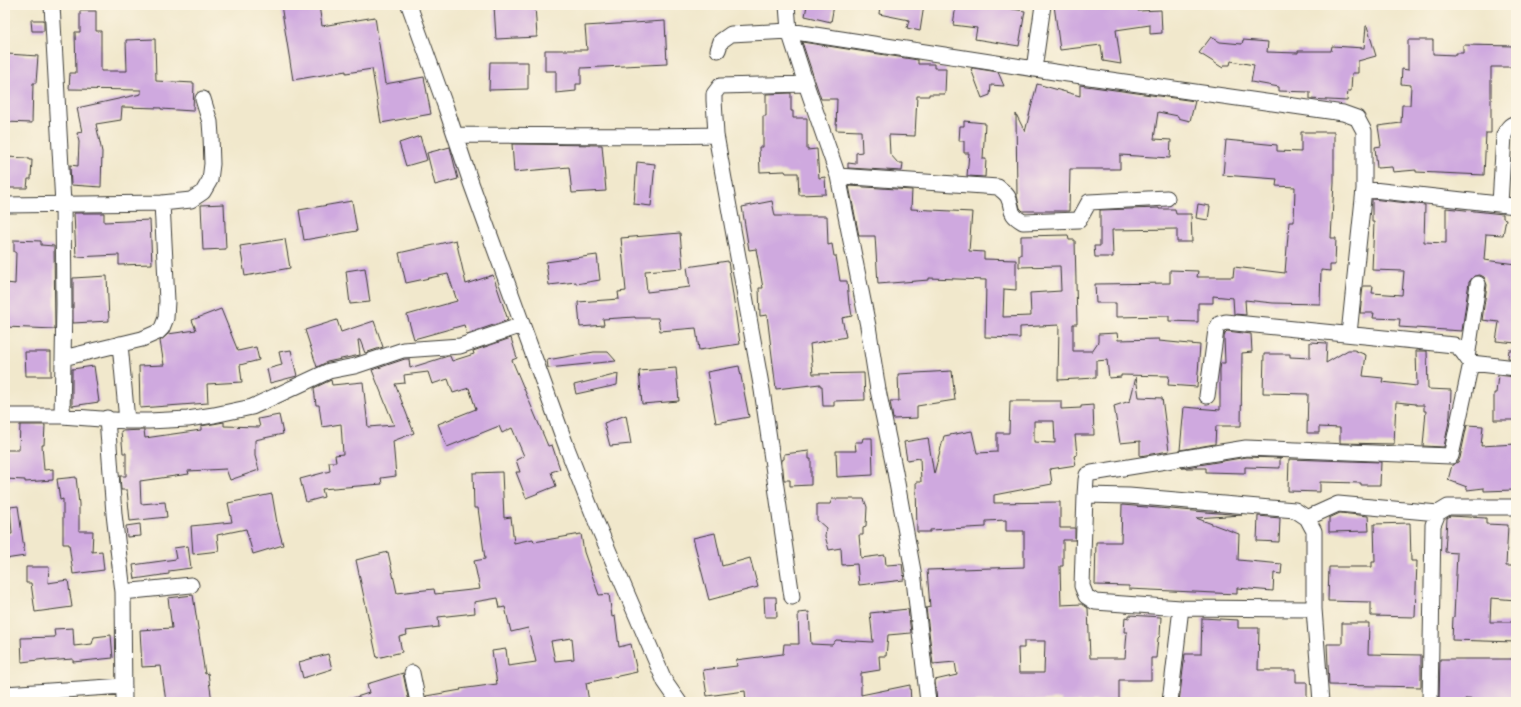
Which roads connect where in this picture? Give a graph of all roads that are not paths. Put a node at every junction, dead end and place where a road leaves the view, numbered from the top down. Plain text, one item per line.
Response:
1 (52, 5) edge
2 (409, 5) edge
3 (787, 5) edge
4 (1043, 5) edge
5 (789, 31) junction
6 (718, 50) dead end
7 (1034, 69) junction
8 (806, 84) junction
9 (203, 99) dead end
10 (1516, 123) edge
11 (455, 135) junction
12 (716, 135) junction
13 (838, 176) junction
14 (1364, 189) junction
15 (1167, 198) dead end
16 (162, 203) junction
17 (63, 204) junction
18 (1500, 204) junction
19 (5, 205) edge
20 (1516, 206) edge
21 (1478, 284) dead end
22 (522, 325) junction
23 (1349, 334) junction
24 (120, 344) junction
25 (63, 358) junction
26 (1469, 360) junction
27 (1516, 368) edge
28 (1207, 396) dead end
29 (5, 416) edge
30 (62, 416) junction
31 (106, 418) junction
32 (127, 420) junction
33 (1085, 494) junction
34 (1516, 507) edge
35 (1438, 513) junction
36 (1307, 518) junction
37 (191, 585) dead end
38 (123, 592) junction
39 (792, 597) dead end
40 (1181, 608) junction
41 (1314, 609) junction
42 (412, 673) dead end
43 (665, 682) junction
44 (124, 686) junction
45 (5, 694) edge
46 (124, 702) edge
47 (418, 702) edge
48 (669, 702) edge
49 (679, 702) edge
50 (928, 702) edge
51 (1170, 702) edge
52 (1321, 702) edge
53 (1430, 702) edge

1 - 17 street
2 - 11 street
3 - 5 street
4 - 7 street
5 - 6 street
5 - 7 street
5 - 8 street
7 - 14 street
8 - 12 street
8 - 13 street
9 - 16 street
10 - 18 street
11 - 12 street
11 - 22 street
12 - 39 street
13 - 15 street
13 - 50 street
14 - 18 street
14 - 23 street
16 - 17 street
16 - 24 street
17 - 19 street
17 - 25 street
18 - 20 street
21 - 26 street
22 - 32 street
22 - 43 street
23 - 26 street
23 - 28 street
24 - 25 street
24 - 32 street
25 - 30 street
26 - 27 street
26 - 33 street
29 - 30 street
30 - 31 street
31 - 32 street
31 - 38 street
33 - 36 street
33 - 40 street
34 - 35 street
35 - 36 street
35 - 53 street
36 - 41 street
37 - 38 street
38 - 44 street
40 - 41 street
40 - 51 street
41 - 52 street
42 - 47 street
43 - 48 street
43 - 49 street
44 - 45 street
44 - 46 street

